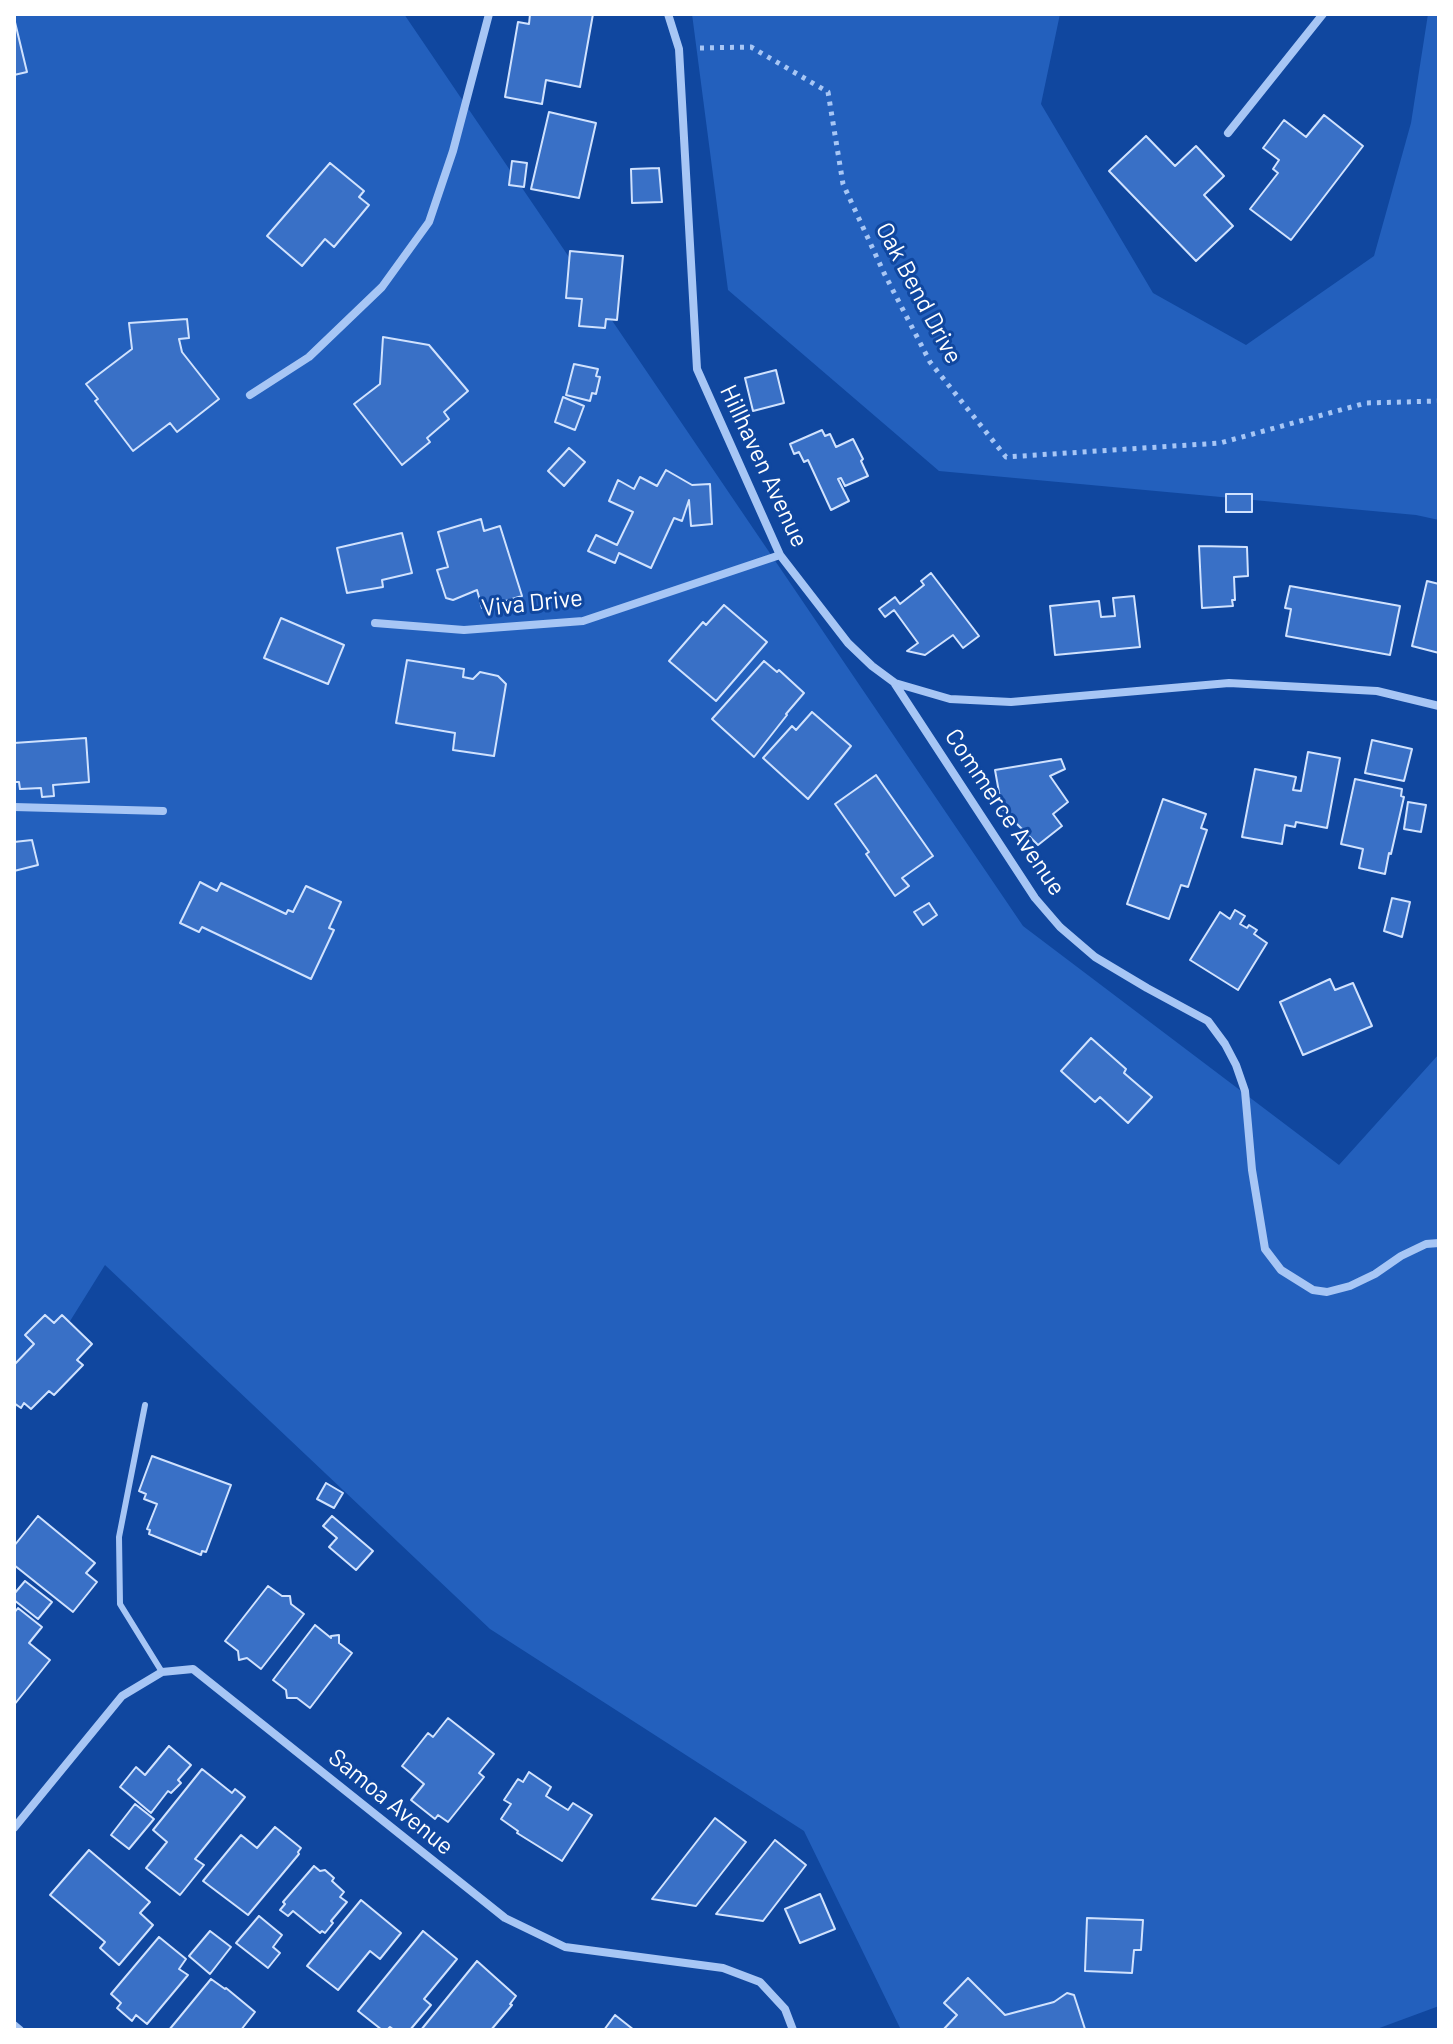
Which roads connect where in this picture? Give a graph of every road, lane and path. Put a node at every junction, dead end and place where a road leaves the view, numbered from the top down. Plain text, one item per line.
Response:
1 (489, 14) edge
2 (668, 14) edge
3 (1323, 14) edge
4 (679, 49) junction
5 (1228, 133) dead end
6 (250, 395) dead end
7 (1439, 401) edge
8 (780, 555) junction
9 (375, 623) dead end
10 (895, 683) junction
11 (1439, 706) edge
12 (14, 807) edge
13 (163, 811) dead end
14 (1439, 1243) edge
15 (145, 1405) dead end
16 (162, 1672) junction
17 (14, 1828) edge
18 (14, 2025) edge
19 (20, 2030) edge
20 (793, 2030) edge

1 - 6 street
2 - 4 street, Hillhaven Avenue
3 - 5 street
4 - 7 path, Oak Bend Drive
4 - 8 street, Hillhaven Avenue
8 - 9 street, Viva Drive
8 - 10 street, Hillhaven Avenue
10 - 11 street, Hillhaven Avenue
10 - 14 street, Commerce Avenue
12 - 13 street
15 - 16 lane
16 - 17 street
16 - 20 street, Samoa Avenue
18 - 19 street

